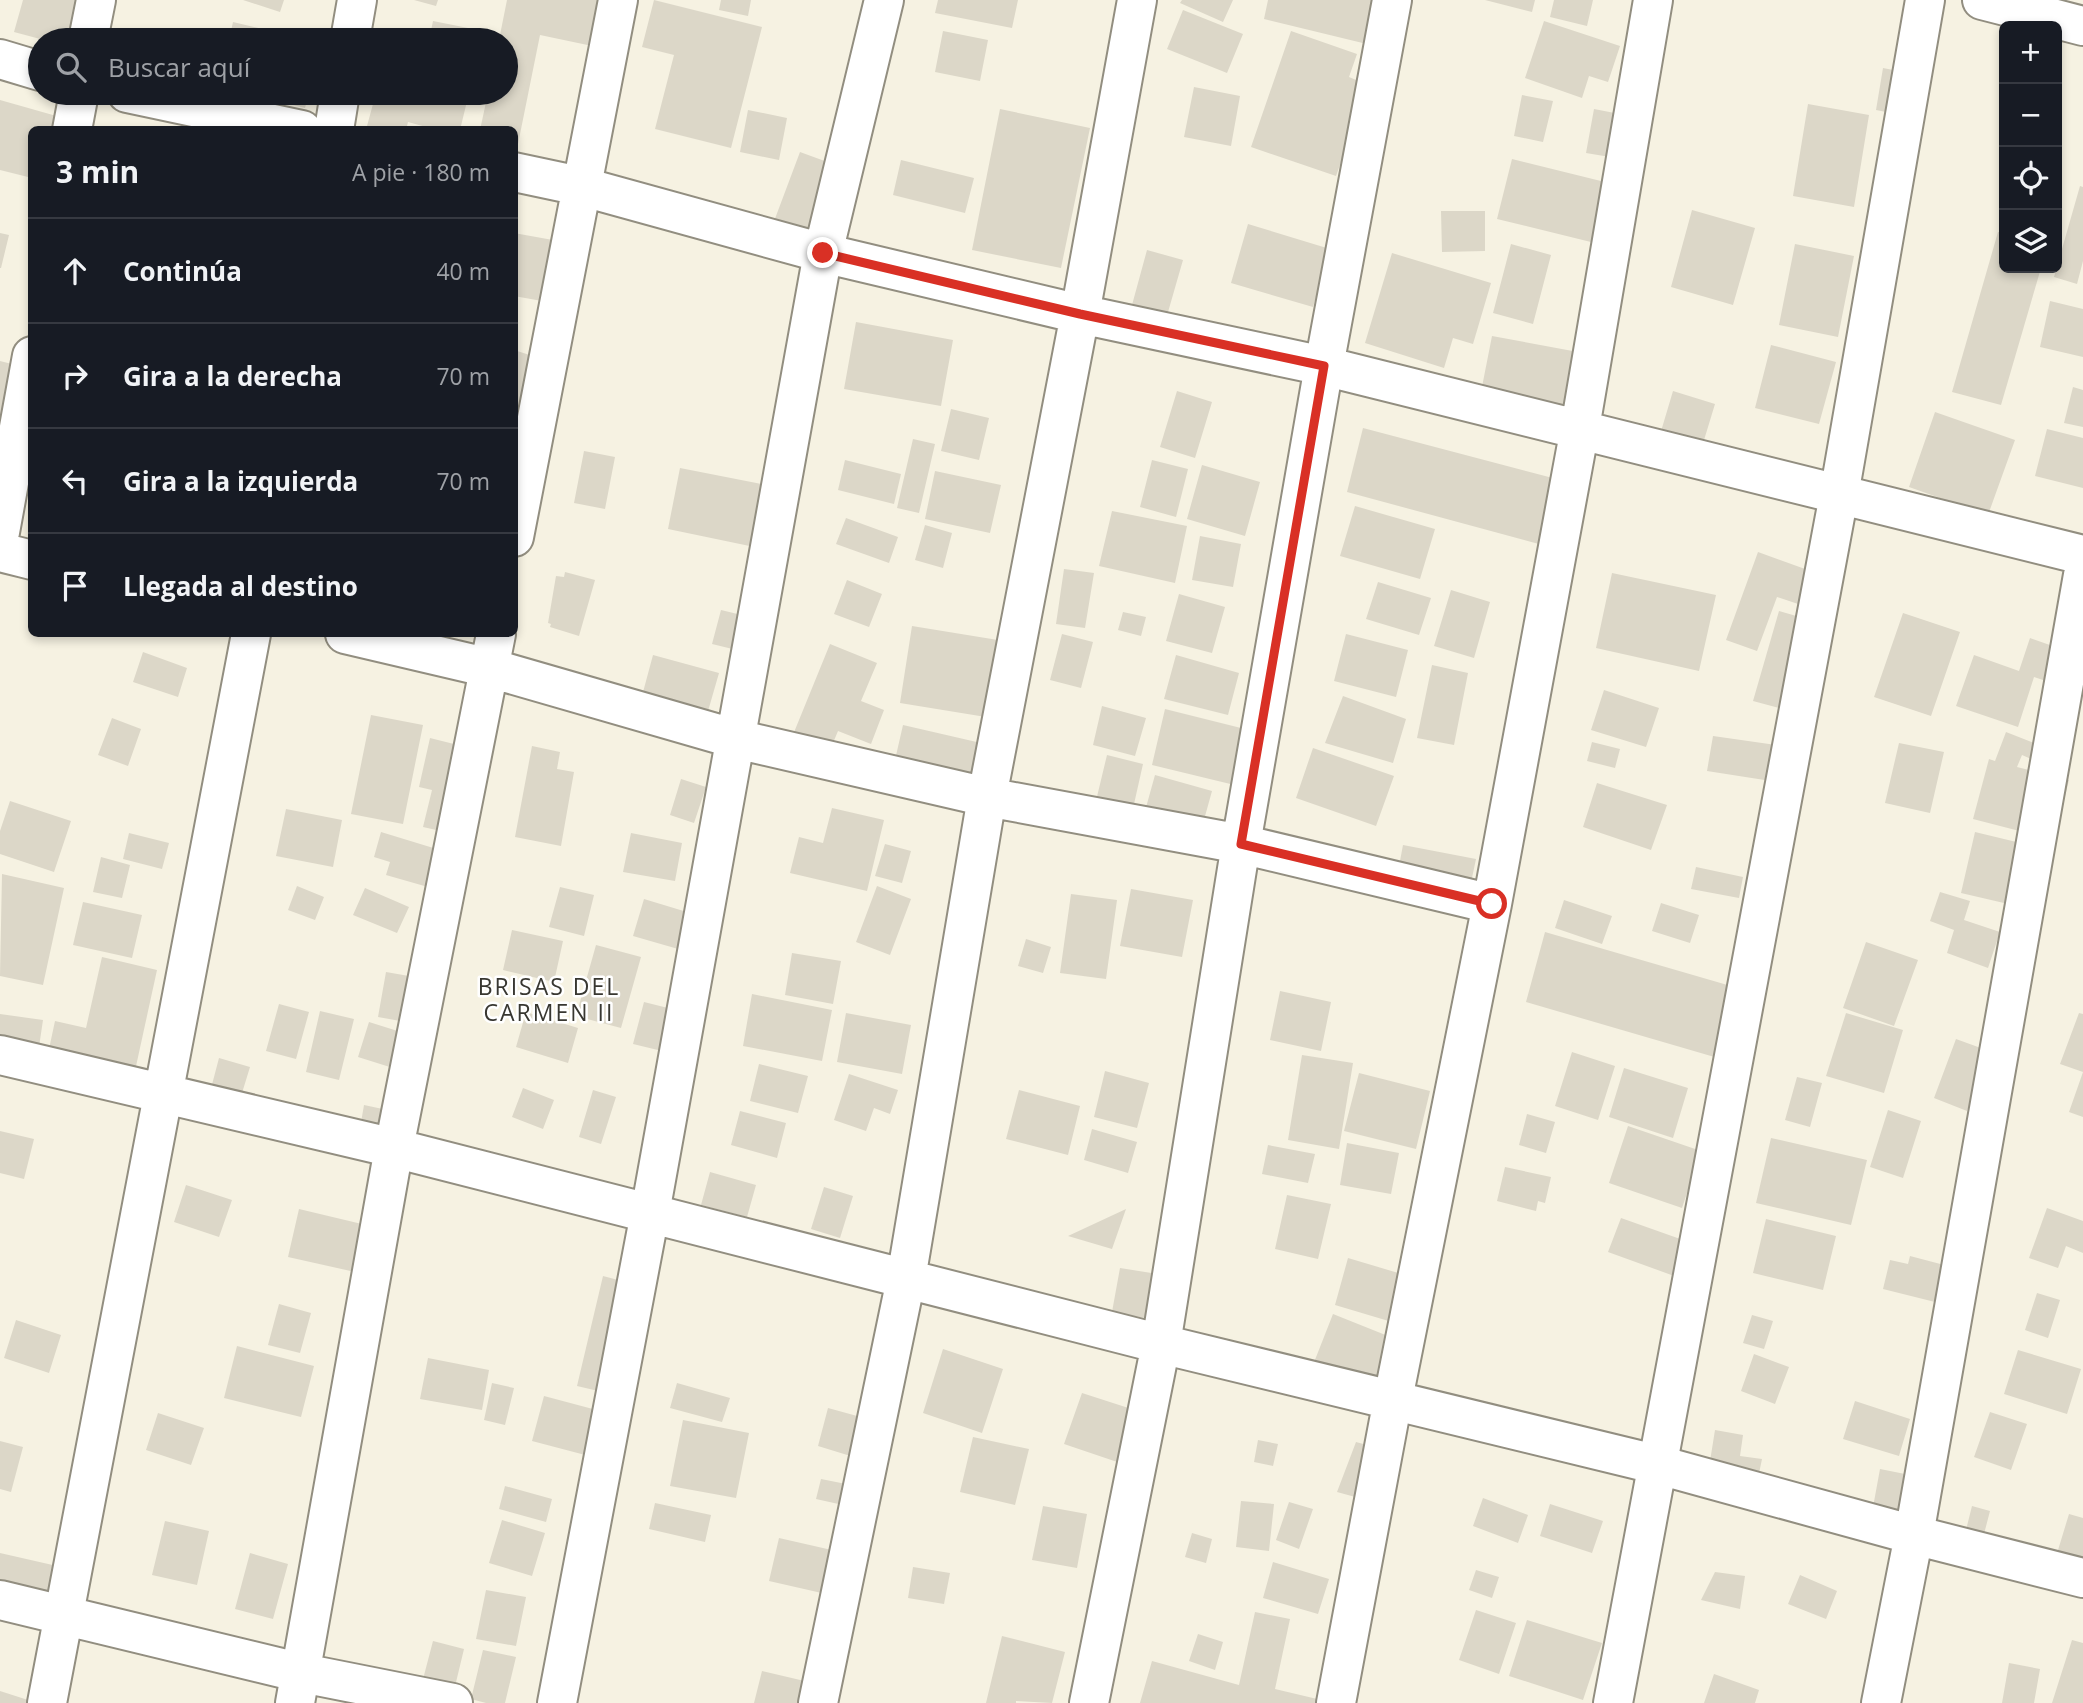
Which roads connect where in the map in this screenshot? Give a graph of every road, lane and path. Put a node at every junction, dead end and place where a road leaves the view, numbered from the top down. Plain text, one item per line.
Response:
1 (96, 0) edge
2 (357, 0) edge
3 (618, 0) edge
4 (884, 0) edge
5 (1137, 0) edge
6 (1392, 0) edge
7 (1653, 0) edge
8 (1925, 0) edge
9 (1982, 0) edge
10 (2083, 26) edge
11 (90, 28) edge
12 (351, 28) edge
13 (0, 59) edge
14 (28, 67) edge
15 (77, 105) edge
16 (184, 105) edge
17 (338, 105) edge
18 (73, 126) edge
19 (283, 126) edge
20 (335, 126) edge
21 (518, 173) edge
22 (580, 186) junction
23 (823, 253) junction
24 (1080, 314) junction
25 (1324, 366) junction
26 (28, 378) edge
27 (1580, 428) junction
28 (1839, 495) junction
29 (518, 516) edge
30 (0, 533) edge
31 (0, 552) edge
32 (2083, 555) edge
33 (28, 558) edge
34 (2083, 575) edge
35 (250, 637) edge
36 (371, 637) edge
37 (493, 651) edge
38 (736, 739) junction
39 (987, 797) junction
40 (1241, 844) junction
41 (1492, 904) junction
42 (0, 1055) edge
43 (162, 1094) junction
44 (394, 1148) junction
45 (650, 1213) junction
46 (906, 1279) junction
47 (1161, 1345) junction
48 (1393, 1399) junction
49 (1659, 1465) junction
50 (1914, 1535) junction
51 (2083, 1578) edge
52 (0, 1600) edge
53 (65, 1617) junction
54 (298, 1688) edge
55 (47, 1703) edge
56 (453, 1703) edge
57 (557, 1703) edge
58 (818, 1703) edge
59 (1089, 1703) edge
60 (1336, 1703) edge
61 (1613, 1703) edge
62 (1881, 1703) edge

1 - 11 street
2 - 12 street
3 - 22 street
4 - 23 street
5 - 24 street
6 - 25 street
7 - 27 street
8 - 28 street
9 - 10 street
13 - 14 street
15 - 18 street
16 - 19 street
17 - 20 street
21 - 22 street
22 - 23 street
22 - 29 street
23 - 24 street
23 - 38 street
24 - 25 street
24 - 39 street
25 - 27 street
25 - 40 street
26 - 30 street
27 - 28 street
27 - 41 street
28 - 32 street
28 - 49 street
31 - 33 street
34 - 50 street
35 - 43 street
36 - 37 street
37 - 38 street
37 - 44 street
38 - 39 street
38 - 45 street
39 - 40 street
39 - 46 street
40 - 41 street
40 - 47 street
41 - 48 street
42 - 43 street
43 - 44 street
43 - 53 street
44 - 45 street
44 - 54 street
45 - 46 street
45 - 57 street
46 - 47 street
46 - 58 street
47 - 48 street
47 - 59 street
48 - 49 street
48 - 60 street
49 - 50 street
49 - 61 street
50 - 51 street
50 - 62 street
52 - 53 street
53 - 54 street
53 - 55 street
54 - 56 street

